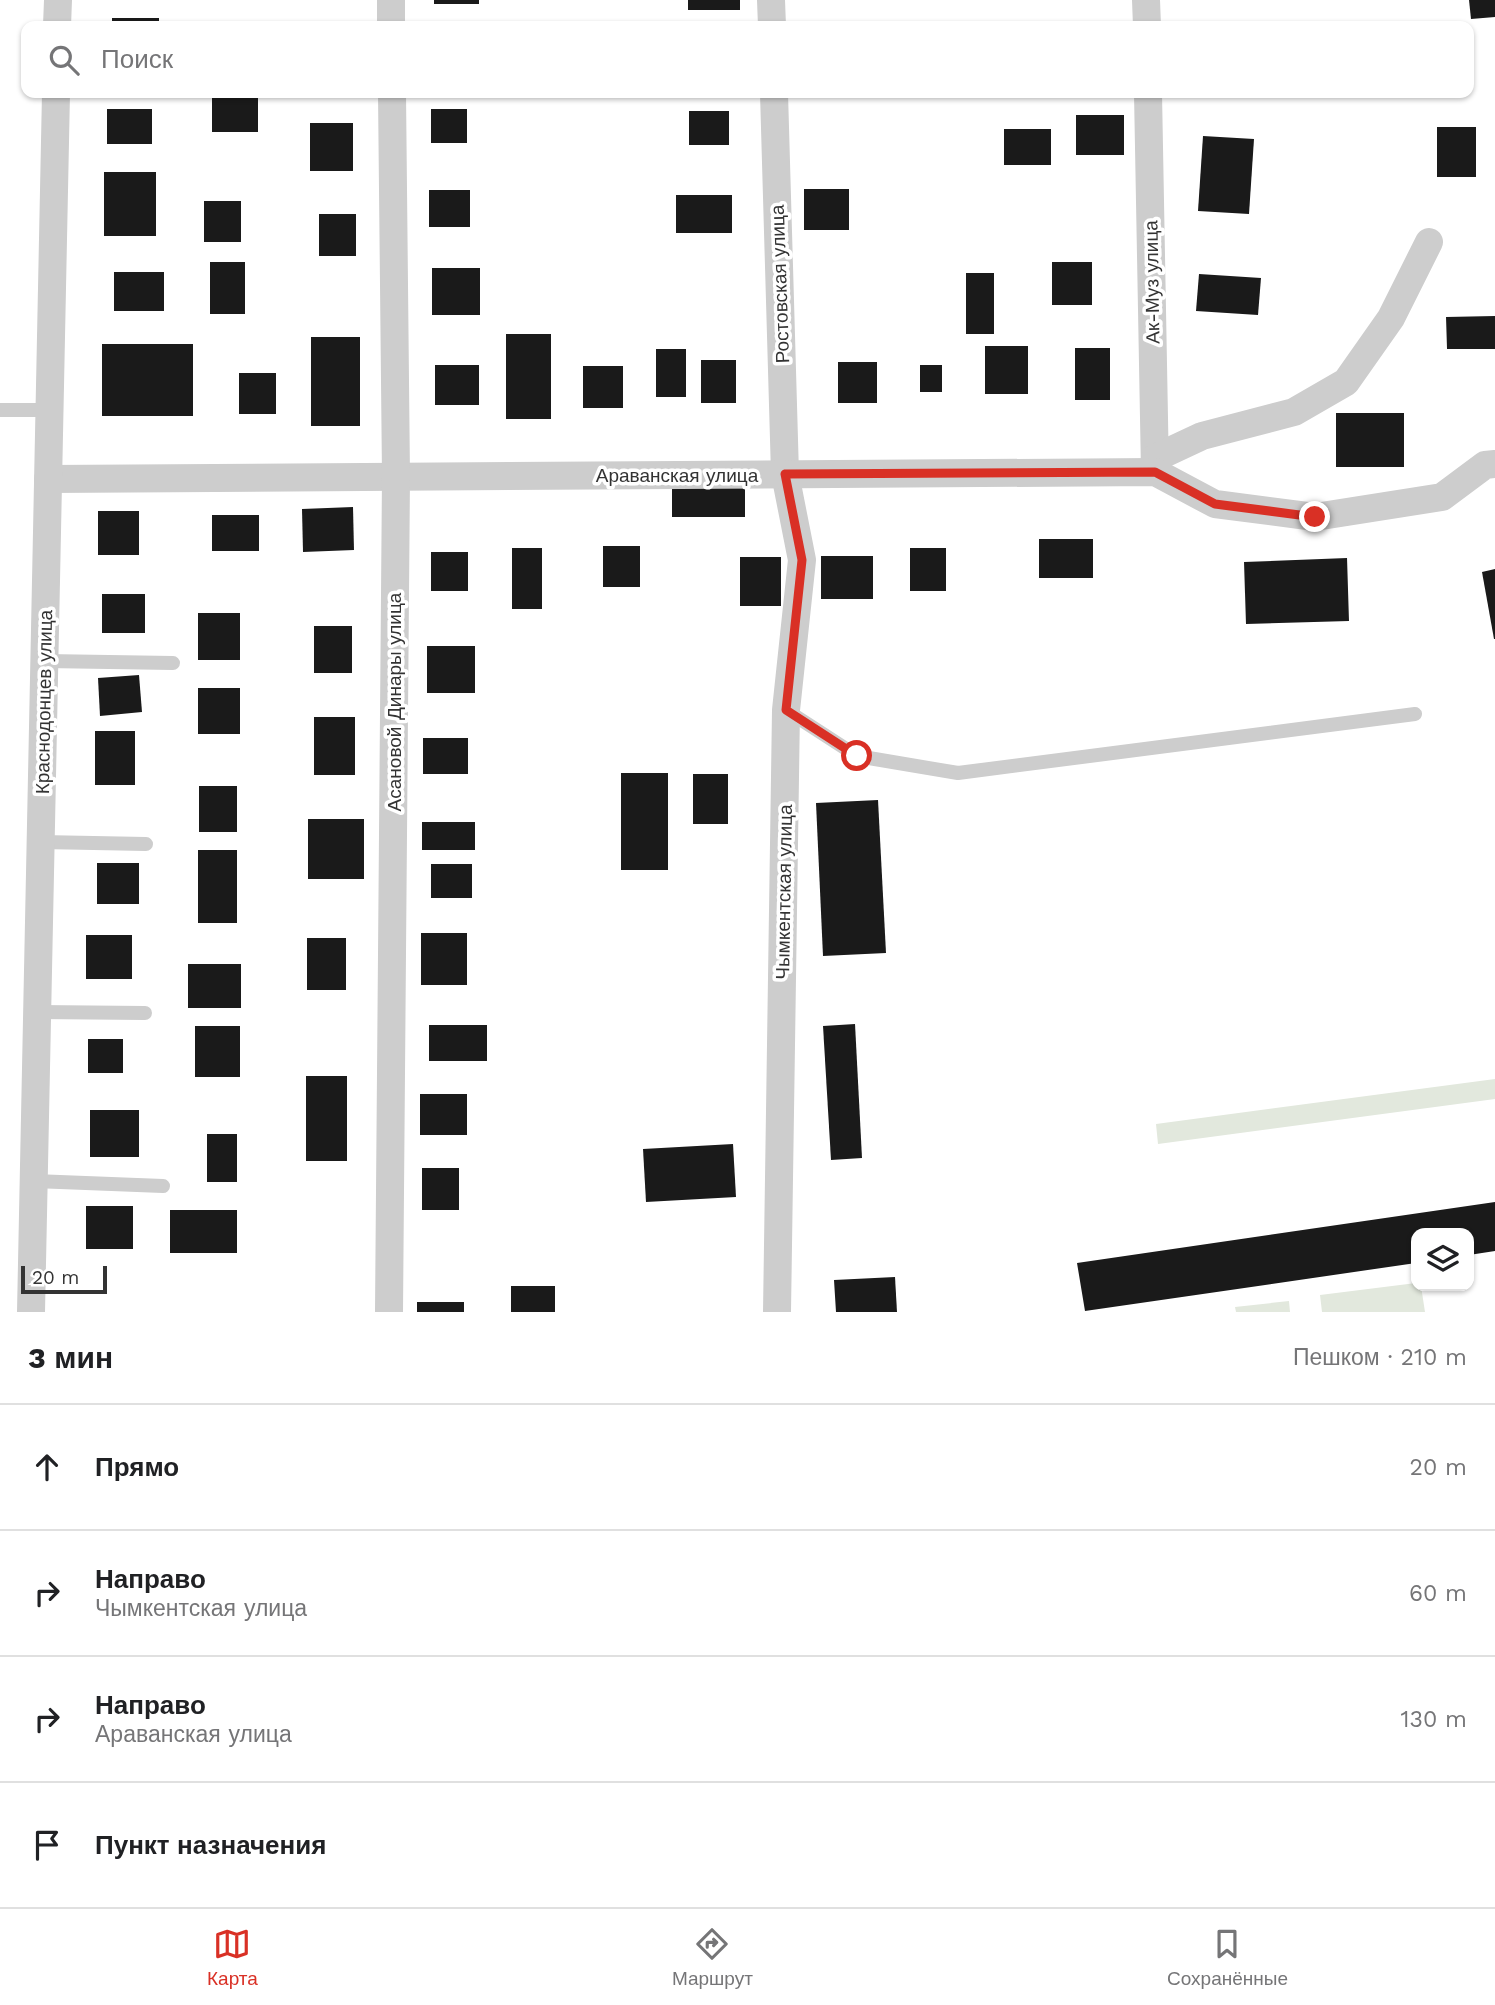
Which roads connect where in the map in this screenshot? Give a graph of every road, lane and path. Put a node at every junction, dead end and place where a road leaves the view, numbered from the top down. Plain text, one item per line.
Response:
1 (58, 0) edge
2 (391, 0) edge
3 (771, 0) edge
4 (1146, 0) edge
5 (57, 21) edge
6 (391, 21) edge
7 (772, 21) edge
8 (1147, 21) edge
9 (56, 98) edge
10 (392, 98) edge
11 (774, 98) edge
12 (1148, 98) edge
13 (1429, 242) dead end
14 (0, 410) edge
15 (50, 410) junction
16 (1495, 464) edge
17 (1155, 465) junction
18 (785, 474) junction
19 (396, 476) junction
20 (48, 479) junction
21 (45, 661) junction
22 (173, 663) dead end
23 (786, 710) junction
24 (1415, 714) dead end
25 (41, 842) junction
26 (146, 844) dead end
27 (37, 1012) junction
28 (145, 1013) dead end
29 (34, 1181) junction
30 (163, 1186) dead end
31 (31, 1312) edge
32 (389, 1312) edge
33 (777, 1312) edge

1 - 5 street
2 - 6 street
3 - 7 street
4 - 8 street
9 - 15 street, Краснодонцев улица
10 - 19 street, Асановой Динары улица
11 - 18 street, Ростовская улица
12 - 17 street, Ак-Муз улица
13 - 17 street
14 - 15 lane
15 - 20 street, Краснодонцев улица
16 - 17 street, Араванская улица
17 - 18 street, Араванская улица
18 - 19 street, Араванская улица
18 - 23 street, Чымкентская улица
19 - 20 street, Араванская улица
19 - 32 street, Асановой Динары улица
20 - 21 street, Краснодонцев улица
21 - 22 lane
21 - 25 street, Краснодонцев улица
23 - 24 lane
23 - 33 street, Чымкентская улица
25 - 26 lane
25 - 27 street, Краснодонцев улица
27 - 28 lane
27 - 29 street, Краснодонцев улица
29 - 30 lane
29 - 31 street, Краснодонцев улица

